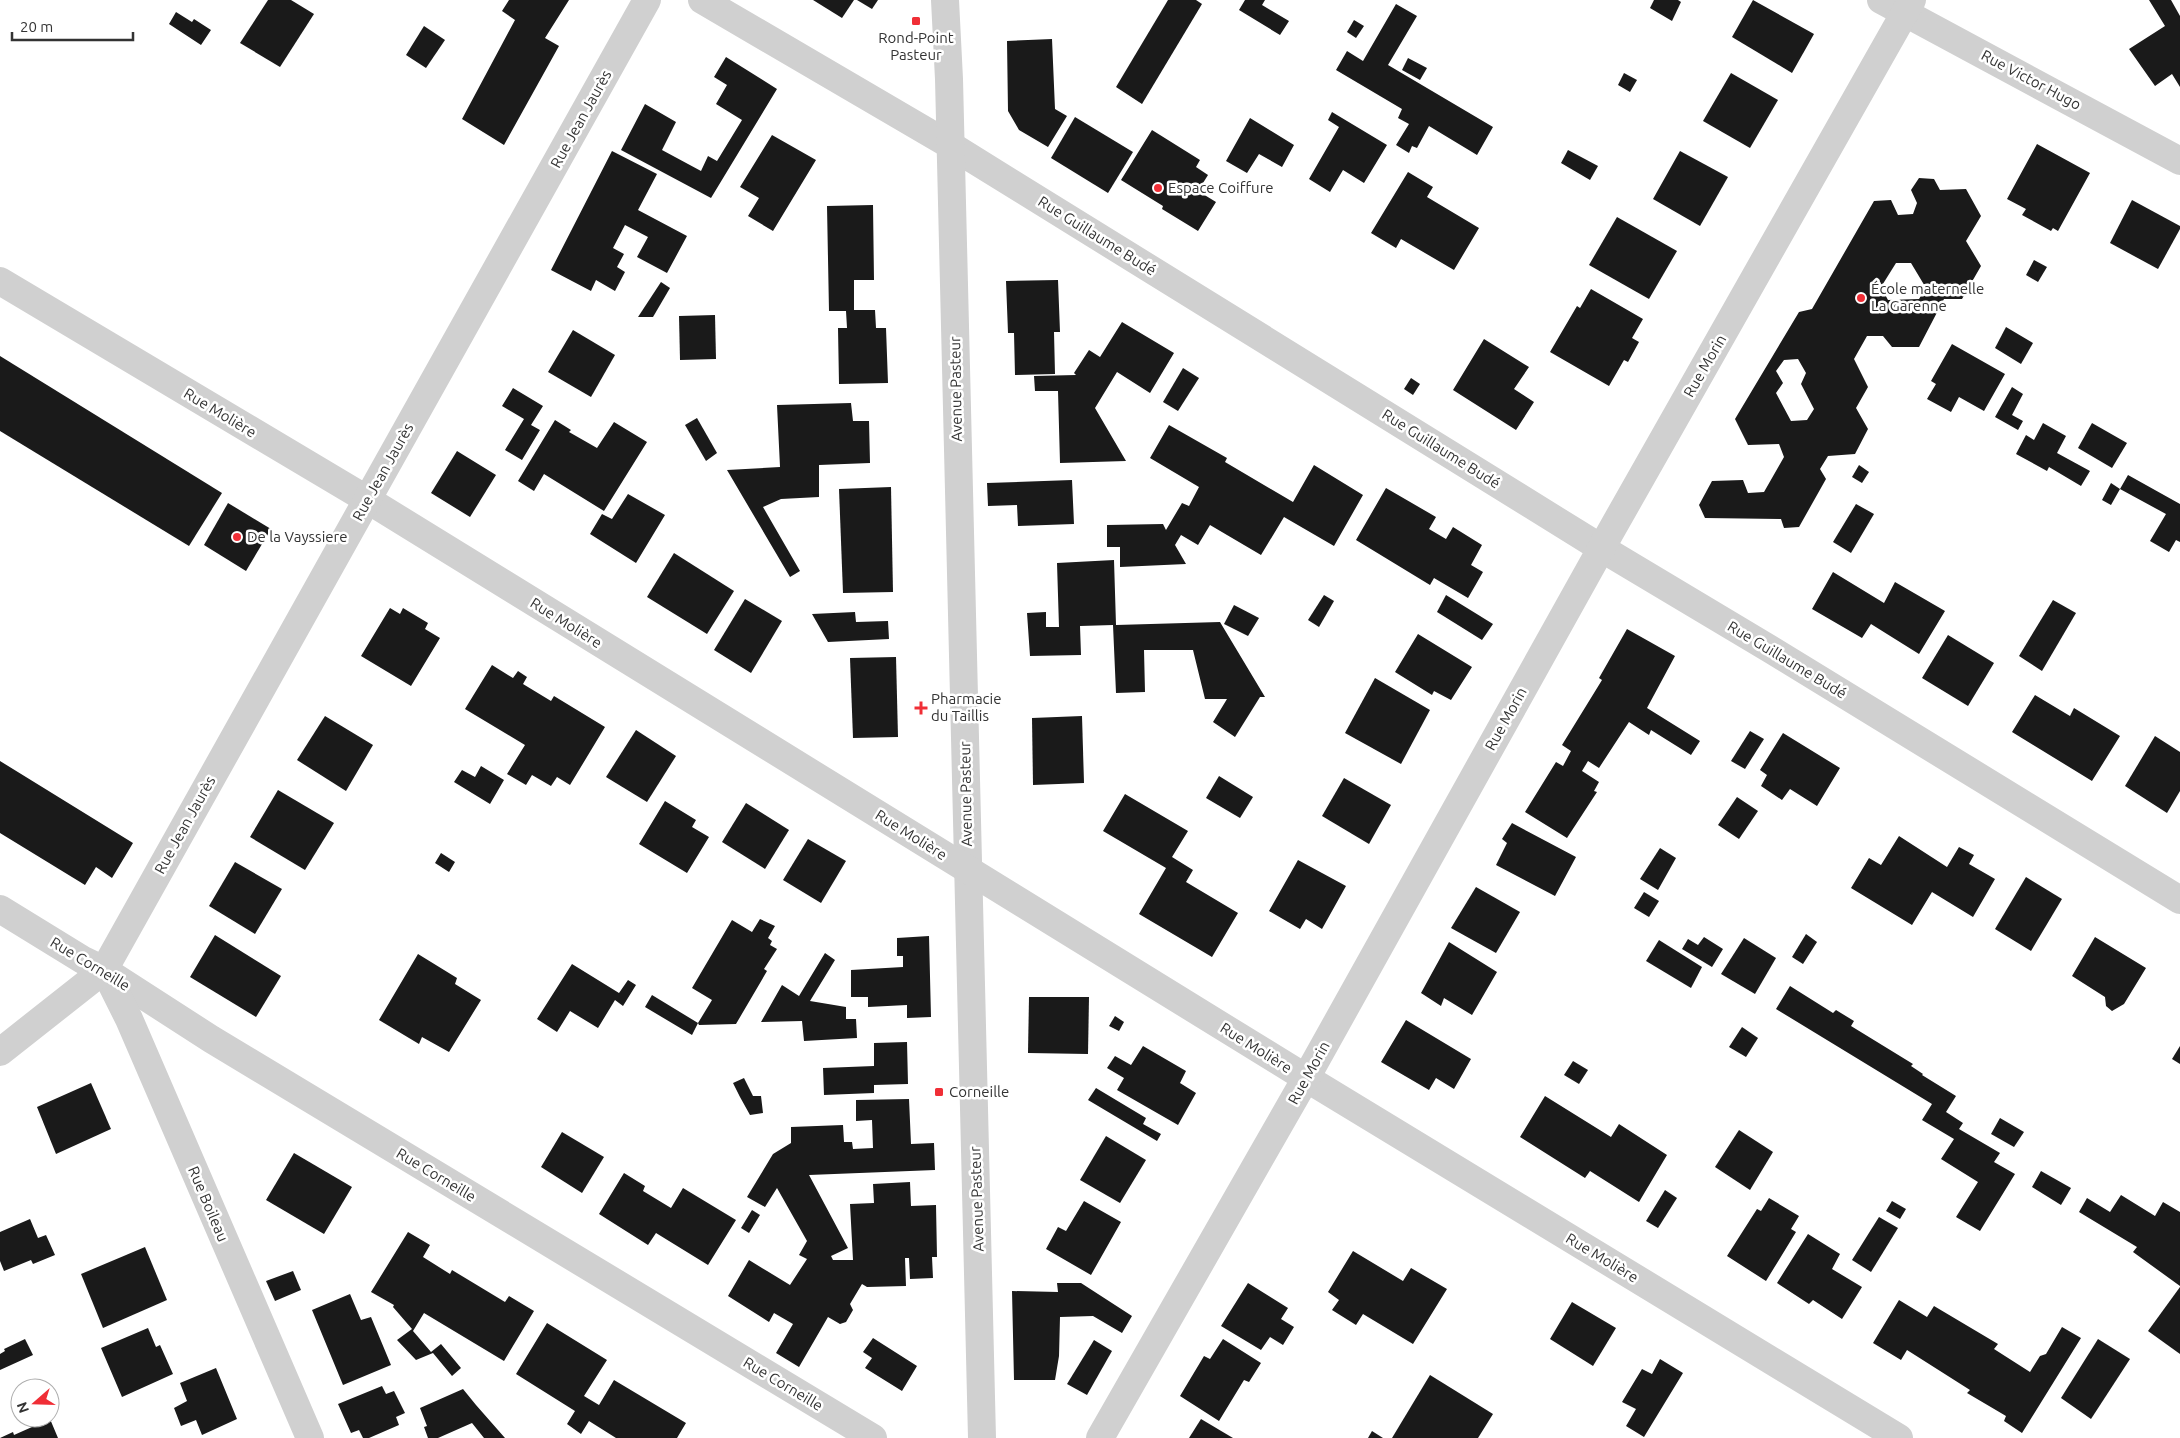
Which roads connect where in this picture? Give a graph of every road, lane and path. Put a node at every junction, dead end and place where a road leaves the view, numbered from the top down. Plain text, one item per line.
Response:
1 (647, 0) edge
2 (702, 0) edge
3 (945, 0) edge
4 (1881, 0) edge
5 (1908, 6) edge
6 (950, 145) junction
7 (2180, 161) edge
8 (1, 283) edge
9 (368, 500) junction
10 (1591, 542) junction
11 (967, 870) junction
12 (2180, 900) edge
13 (0, 909) edge
14 (104, 970) junction
15 (0, 1052) edge
16 (1306, 1078) junction
17 (310, 1438) edge
18 (873, 1438) edge
19 (982, 1438) edge
20 (1100, 1438) edge
21 (1899, 1438) edge

1 - 9 street, Rue Jean Jaurès
2 - 6 street, Rue Guillaume Budé
3 - 6 street, Avenue Pasteur
4 - 5 street, Rue Victor Hugo
5 - 7 street, Rue Victor Hugo
5 - 10 street, Rue Morin
6 - 10 street, Rue Guillaume Budé
6 - 11 street, Avenue Pasteur
8 - 9 street, Rue Molière
9 - 11 street, Rue Molière
9 - 14 street, Rue Jean Jaurès
10 - 12 street, Rue Guillaume Budé
10 - 16 street, Rue Morin
11 - 16 street, Rue Molière
11 - 19 street, Avenue Pasteur
13 - 14 street, Rue Corneille
14 - 15 street
14 - 17 street, Rue Boileau
14 - 18 street, Rue Corneille
16 - 20 street, Rue Morin
16 - 21 street, Rue Molière

